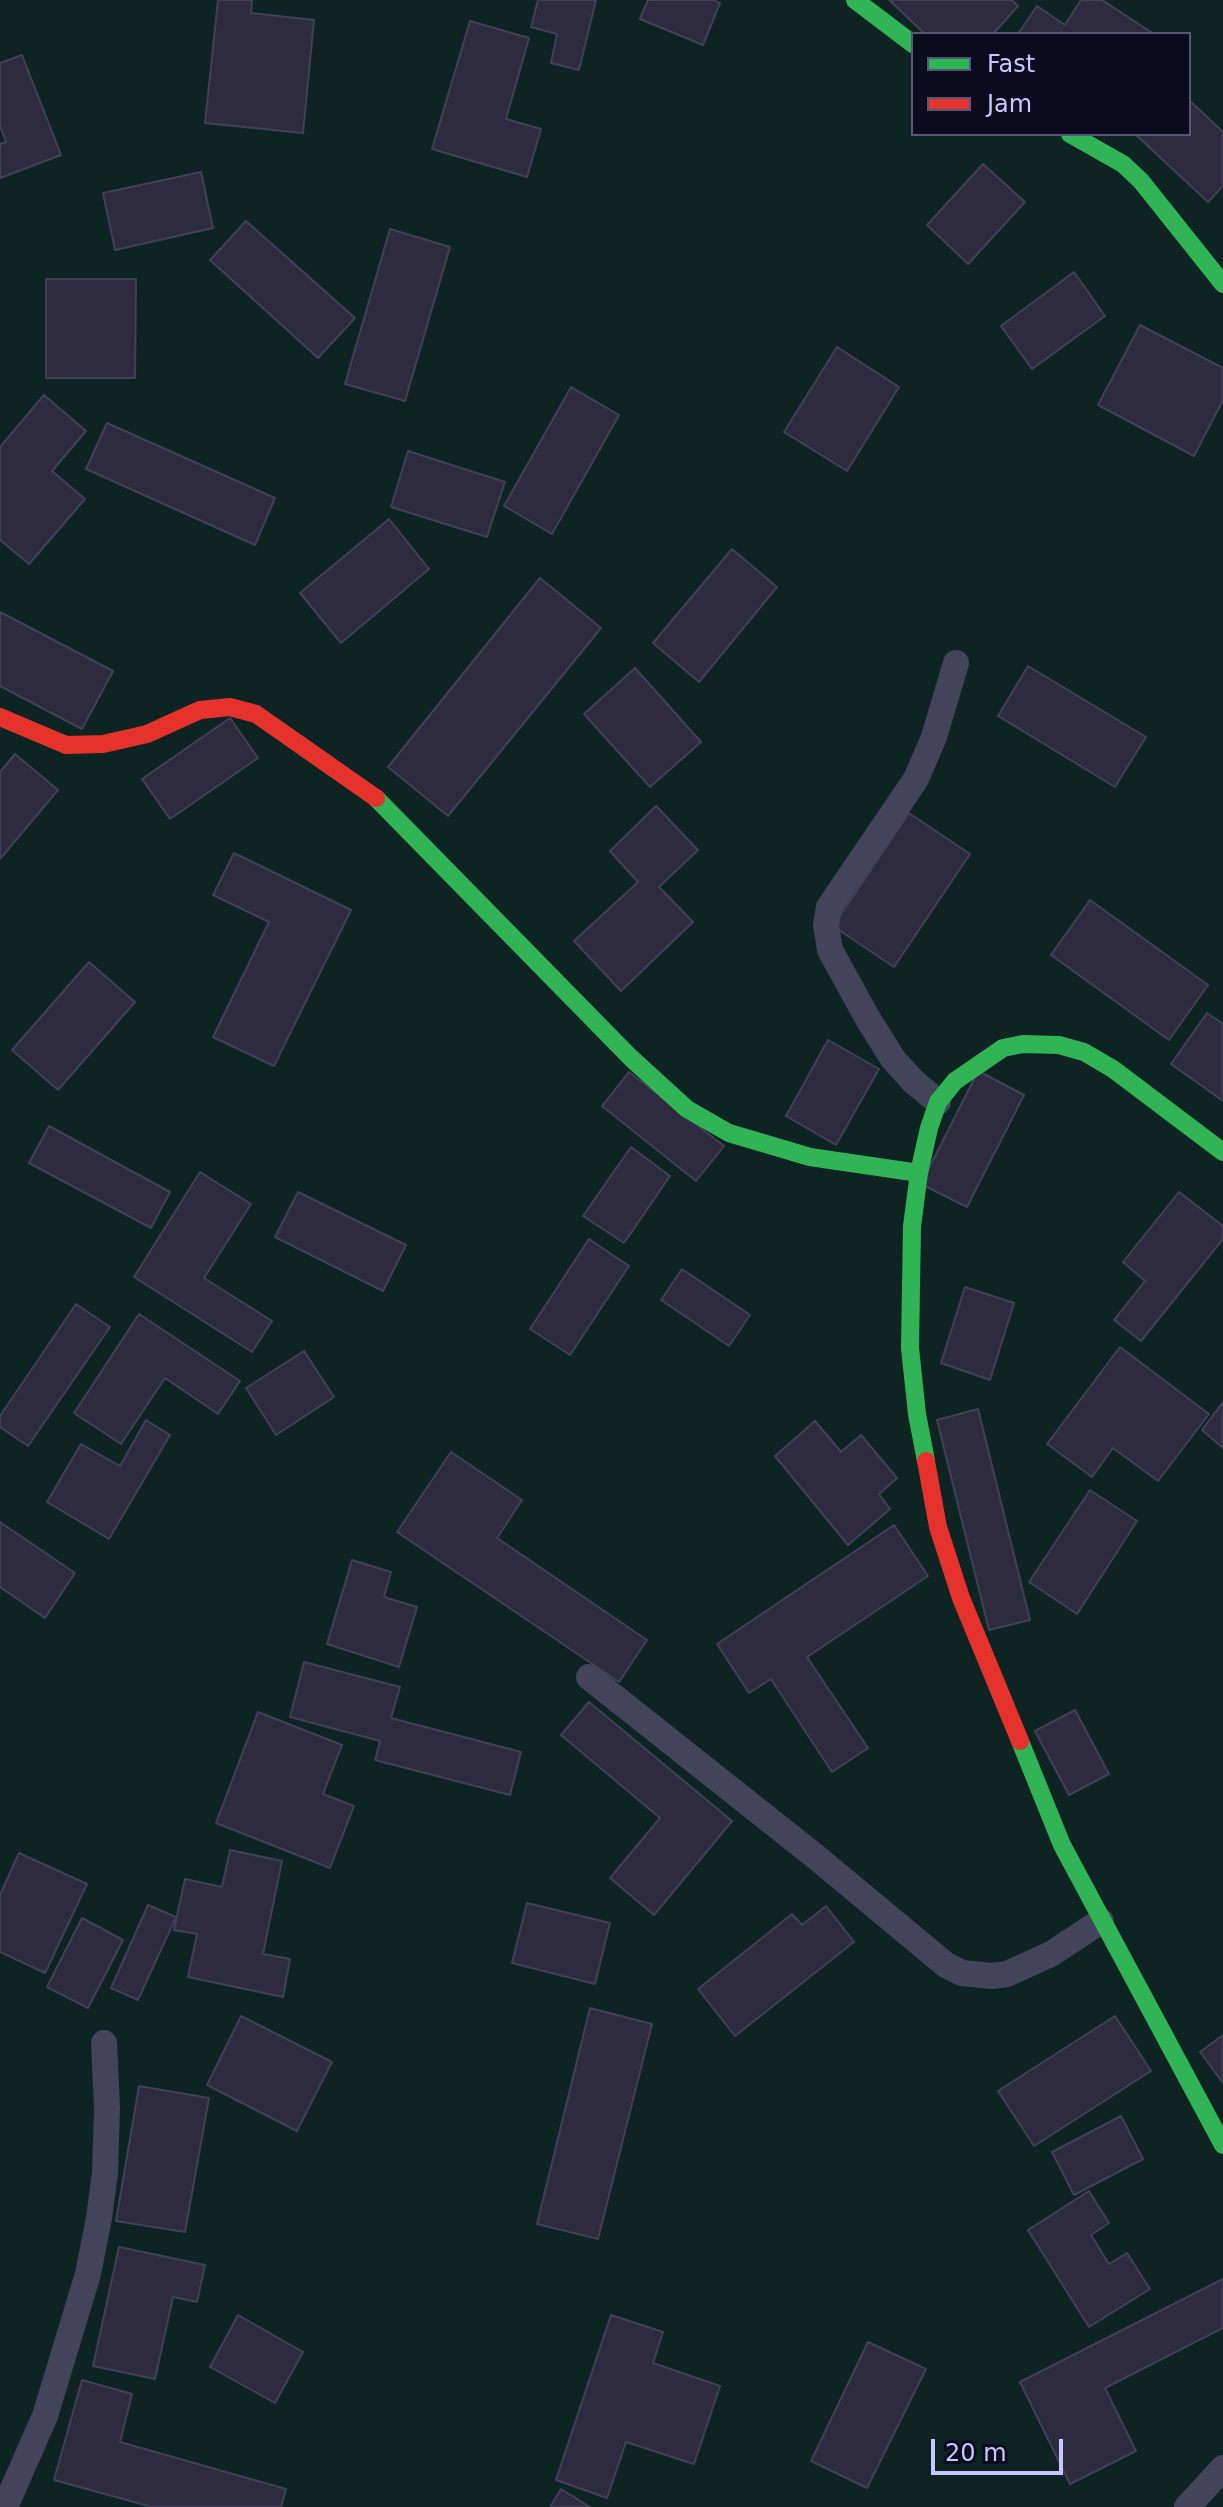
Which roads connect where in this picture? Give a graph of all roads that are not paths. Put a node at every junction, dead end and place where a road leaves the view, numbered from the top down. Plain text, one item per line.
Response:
1 (855, 0) edge
2 (911, 42) edge
3 (1074, 136) edge
4 (1223, 284) edge
5 (956, 663) dead end
6 (0, 717) edge
7 (938, 1102) junction
8 (1223, 1152) edge
9 (919, 1173) junction
10 (589, 1677) dead end
11 (1101, 1921) junction
12 (104, 2043) dead end
13 (1223, 2145) edge
14 (1223, 2468) edge
15 (5, 2507) edge
16 (1187, 2507) edge

1 - 2 street
3 - 4 street
5 - 7 lane
6 - 9 street
7 - 8 street
7 - 9 street
9 - 11 street
10 - 11 lane
11 - 13 street
12 - 15 lane
14 - 16 lane

